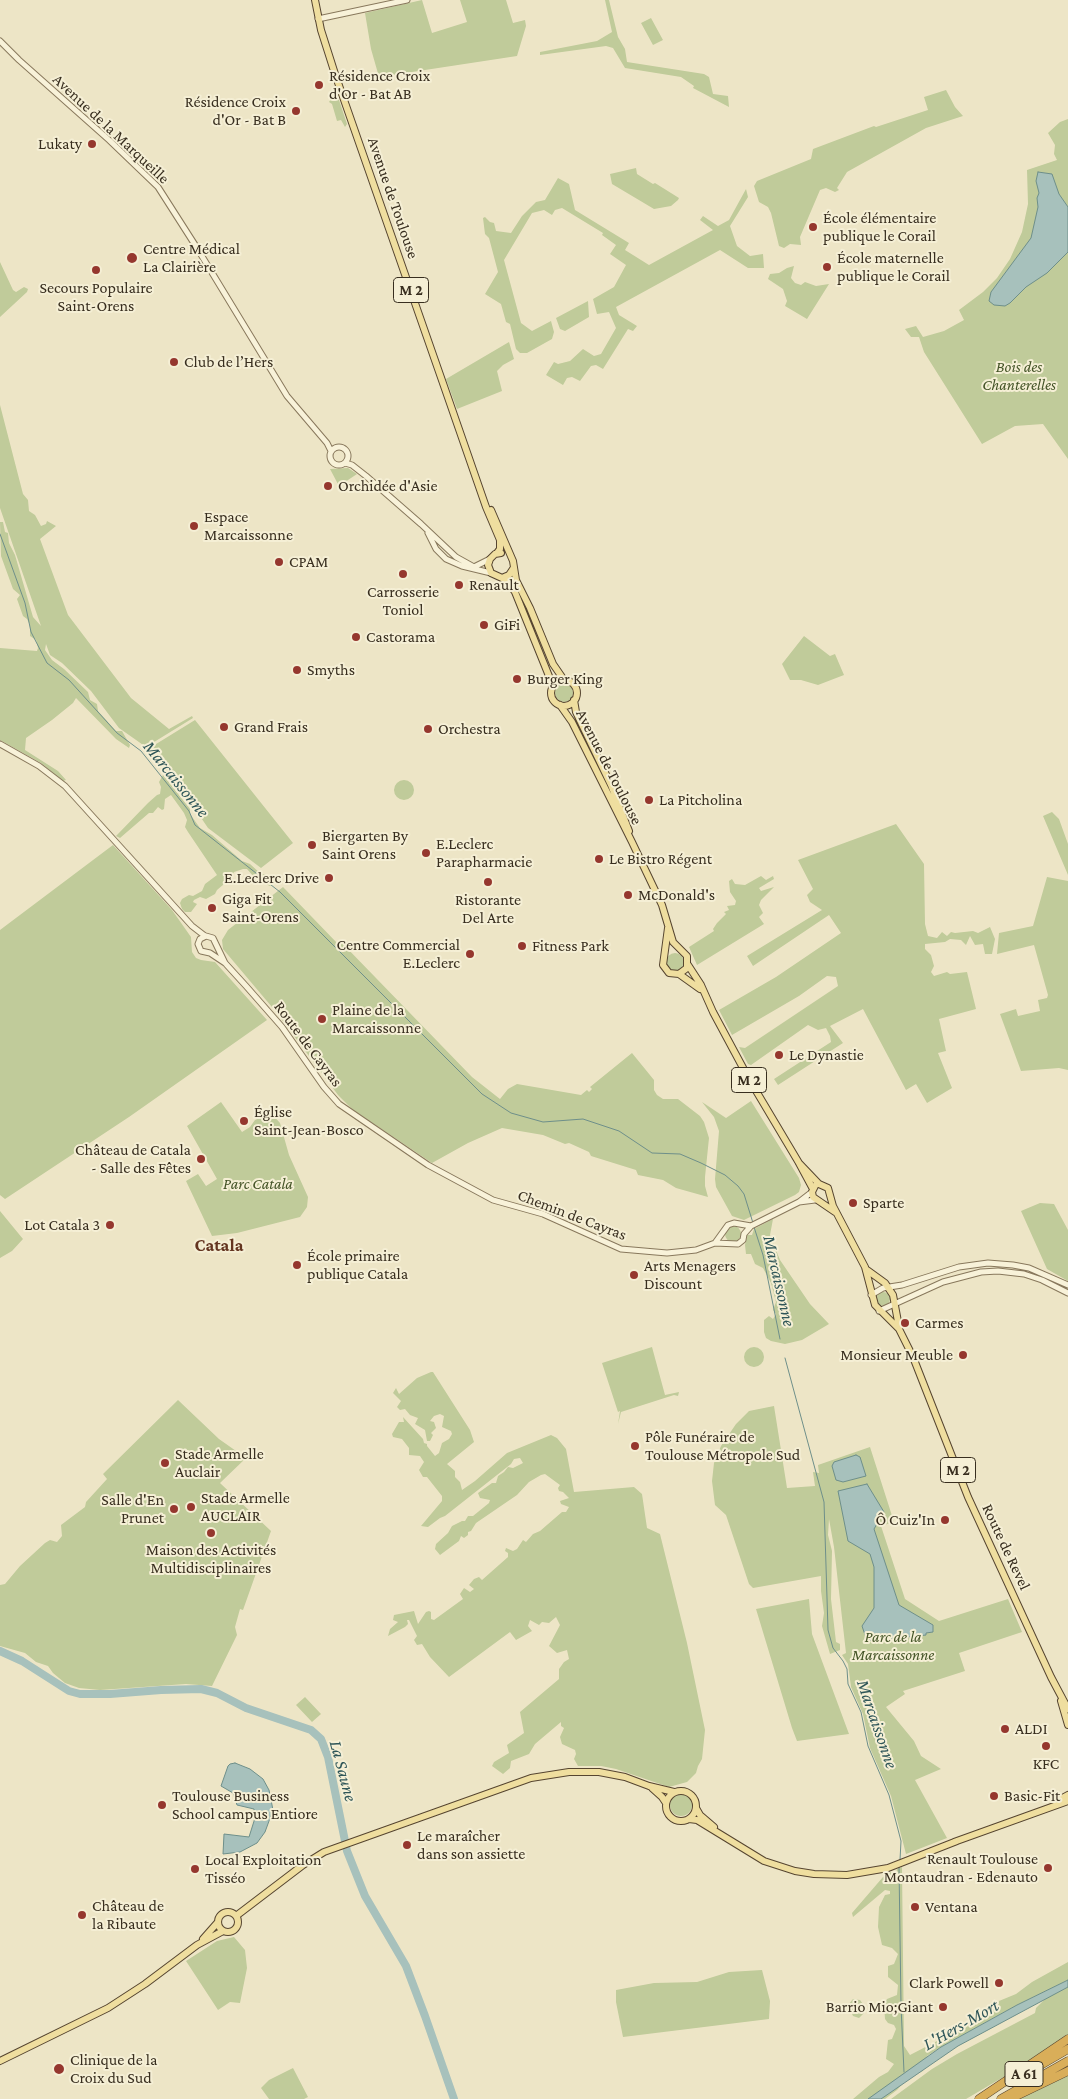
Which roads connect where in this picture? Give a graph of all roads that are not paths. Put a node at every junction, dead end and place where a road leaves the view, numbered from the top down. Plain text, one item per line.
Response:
1 (315, 0) edge
2 (407, 0) edge
3 (318, 18) junction
4 (0, 41) edge
5 (327, 443) junction
6 (336, 447) junction
7 (331, 451) junction
8 (346, 461) junction
9 (484, 498) junction
10 (427, 530) junction
11 (497, 553) junction
12 (509, 556) junction
13 (490, 559) junction
14 (513, 568) junction
15 (491, 573) junction
16 (502, 578) junction
17 (564, 680) junction
18 (553, 686) junction
19 (574, 700) junction
20 (560, 705) junction
21 (0, 744) edge
22 (632, 842) junction
23 (192, 926) junction
24 (668, 928) junction
25 (204, 936) junction
26 (198, 944) junction
27 (216, 946) junction
28 (679, 950) junction
29 (210, 953) junction
30 (665, 954) junction
31 (225, 963) junction
32 (688, 965) junction
33 (679, 974) junction
34 (704, 994) junction
35 (800, 1163) junction
36 (428, 1165) joint
37 (819, 1184) junction
38 (812, 1190) junction
39 (830, 1195) junction
40 (815, 1200) junction
41 (799, 1202) junction
42 (822, 1202) junction
43 (837, 1214) junction
44 (739, 1225) junction
45 (751, 1226) junction
46 (722, 1234) junction
47 (744, 1234) junction
48 (716, 1243) junction
49 (727, 1243) junction
50 (865, 1267) junction
51 (1068, 1285) edge
52 (888, 1287) junction
53 (1068, 1293) edge
54 (871, 1295) junction
55 (896, 1304) junction
56 (880, 1311) junction
57 (899, 1329) junction
58 (1059, 1692) junction
59 (1068, 1709) edge
60 (1068, 1725) edge
61 (649, 1786) junction
62 (674, 1792) junction
63 (1068, 1795) edge
64 (1068, 1801) edge
65 (666, 1803) junction
66 (1050, 1806) junction
67 (696, 1808) junction
68 (689, 1819) junction
69 (737, 1844) junction
70 (236, 1916) junction
71 (218, 1922) junction
72 (223, 1931) junction
73 (197, 1945) junction
74 (1068, 2038) edge
75 (1068, 2049) edge
76 (0, 2061) edge
77 (1068, 2061) edge
78 (1068, 2071) edge
79 (1004, 2098) edge
80 (980, 2099) edge

1 - 3 main road, M 2
2 - 3 street
3 - 9 main road, Avenue de Toulouse / M 2
4 - 5 street, Avenue de la Marqueille
5 - 6 street, Avenue de la Marqueille
5 - 7 street, Avenue de la Marqueille
6 - 7 street
6 - 8 street
7 - 8 street
8 - 10 street
9 - 11 main road, Avenue de Toulouse / M 2
9 - 12 main road, Avenue de Toulouse / M 2
10 - 13 street
10 - 15 street
11 - 12 main road
11 - 13 main road
12 - 14 main road
13 - 15 main road
14 - 16 main road
14 - 17 main road
15 - 16 main road
16 - 18 main road
17 - 18 main road
17 - 19 main road
18 - 20 main road
19 - 20 main road
19 - 22 main road, Avenue de Toulouse
20 - 22 main road, Avenue de Toulouse
21 - 23 street, Route de Cayras
22 - 24 main road, Avenue de Toulouse
23 - 25 street, Route de Cayras
23 - 26 street, Route de Cayras
24 - 28 main road
24 - 30 main road
25 - 26 street
25 - 27 street, Route de Cayras
26 - 29 street, Route de Cayras
27 - 29 street
27 - 31 street, Route de Cayras
28 - 30 main road
28 - 32 main road
29 - 31 street, Route de Cayras
30 - 33 main road
31 - 36 street, Route de Cayras
32 - 33 main road
32 - 34 main road, Route de Revel / M 2
33 - 34 main road, Route de Revel / M 2
34 - 35 main road, Route de Revel / M 2
35 - 37 main road, Route de Revel / M 2
35 - 38 main road, Route de Revel / M 2
36 - 48 street, Chemin de Cayras
37 - 38 main road
37 - 39 main road, Route de Revel
38 - 40 main road, Route de Revel
38 - 41 street, Chemin de Cayras
39 - 42 main road
39 - 43 main road, Route de Revel / M 2
40 - 41 street, Chemin de Cayras
40 - 42 main road, Route de Revel
41 - 45 street, Chemin de Cayras
42 - 43 main road, Route de Revel / M 2
43 - 50 main road, Route de Revel / M 2
44 - 45 street
44 - 46 street
44 - 47 street
45 - 47 street, Chemin de Cayras
46 - 48 street
46 - 49 street
47 - 49 street, Chemin de Cayras
48 - 49 street, Chemin de Cayras
50 - 52 main road, Route de Revel / M 2
50 - 54 main road, Route de Revel / M 2
51 - 52 street
52 - 54 street
52 - 55 main road, Route de Revel / M 2
53 - 55 street
54 - 56 main road, Route de Revel / M 2
55 - 56 street
55 - 57 main road, Route de Revel / M 2
56 - 57 main road, Route de Revel / M 2
57 - 58 main road, Route de Revel / M 2
58 - 59 main road, Route de Revel / M 2
58 - 60 main road, Route de Revel / M 2
61 - 62 main road
61 - 65 main road
61 - 70 main road
62 - 65 main road
62 - 67 main road
63 - 66 main road
64 - 66 main road
65 - 68 main road
66 - 69 main road
67 - 68 main road
67 - 69 main road
68 - 69 main road
70 - 71 main road
70 - 72 main road
71 - 72 main road
71 - 73 main road
72 - 73 main road
73 - 76 main road
74 - 80 highway
75 - 80 highway, A 61
77 - 79 highway, A 61
78 - 79 highway

